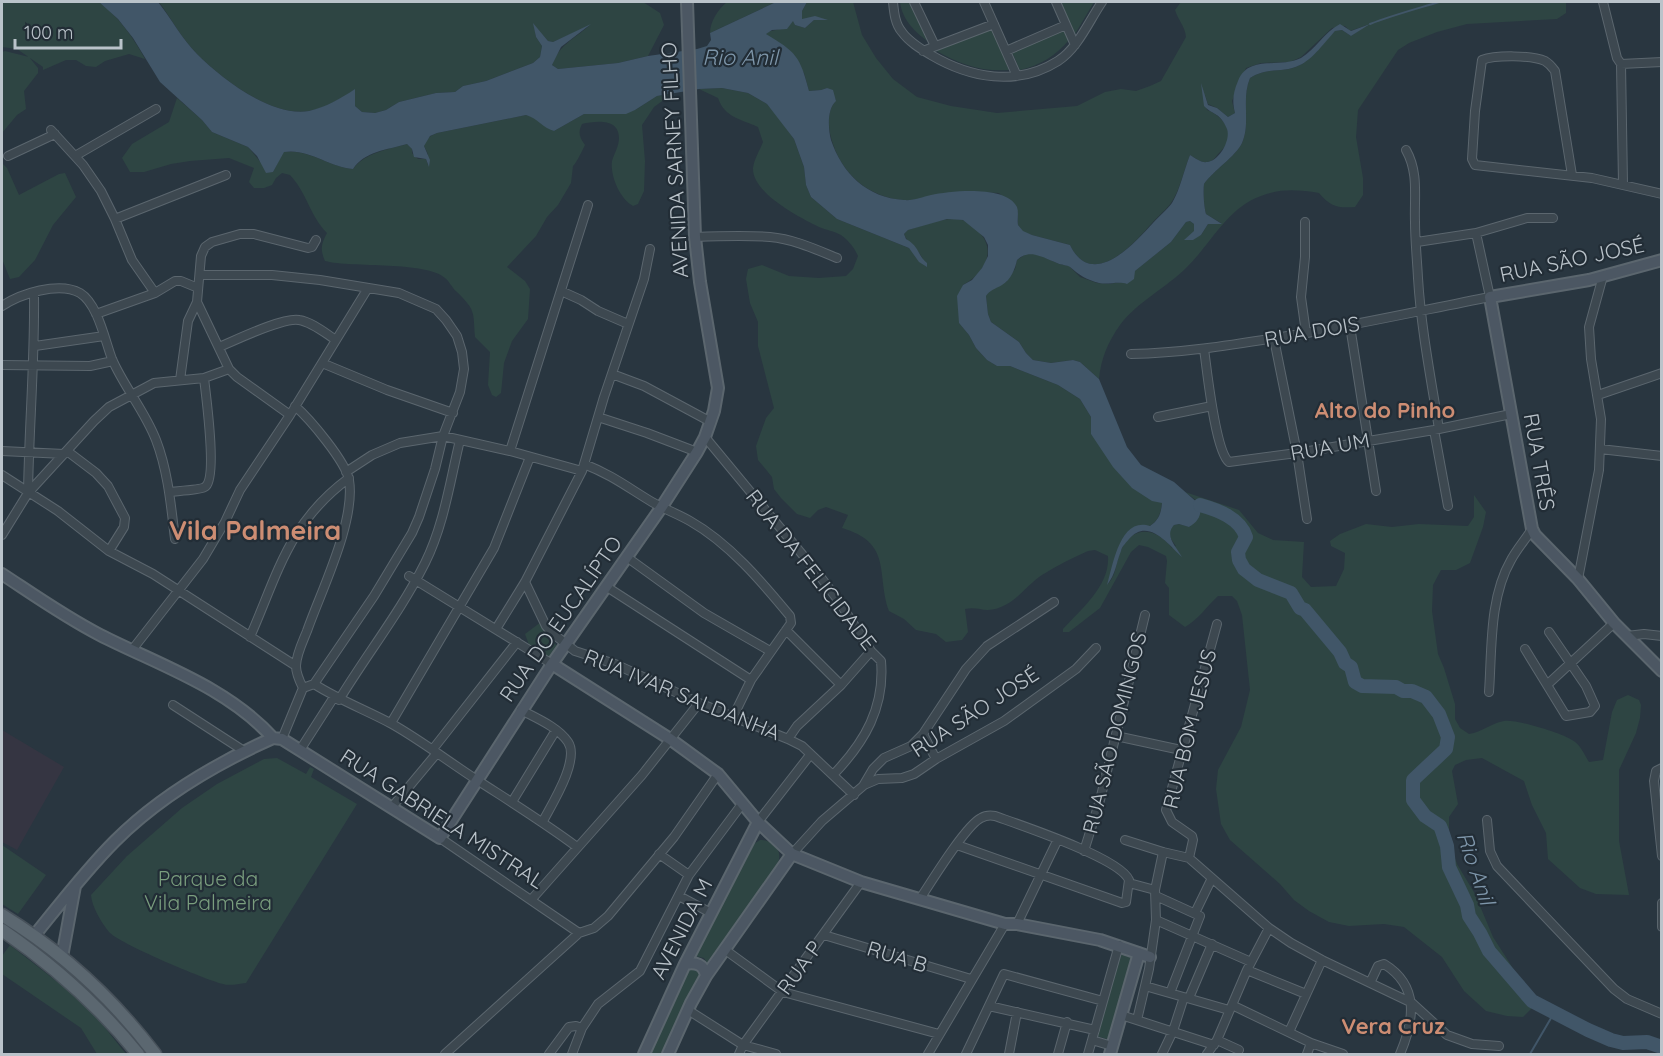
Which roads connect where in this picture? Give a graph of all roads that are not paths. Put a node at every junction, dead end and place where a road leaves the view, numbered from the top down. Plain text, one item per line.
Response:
1 (687, 2) edge
2 (893, 2) edge
3 (914, 2) edge
4 (984, 2) edge
5 (1056, 2) edge
6 (1101, 2) edge
7 (1603, 2) edge
8 (993, 24) junction
9 (1066, 25) junction
10 (1075, 45) junction
11 (935, 46) junction
12 (923, 51) junction
13 (1006, 51) junction
14 (1662, 62) edge
15 (1622, 64) junction
16 (1017, 76) junction
17 (156, 109) dead end
18 (1406, 150) dead end
19 (8, 156) dead end
20 (75, 156) junction
21 (226, 175) dead end
22 (1572, 175) junction
23 (1623, 184) junction
24 (1662, 194) edge
25 (588, 205) dead end
26 (1553, 218) dead end
27 (115, 219) junction
28 (1305, 222) dead end
29 (1476, 233) junction
30 (695, 237) junction
31 (316, 240) dead end
32 (1417, 242) junction
33 (650, 249) dead end
34 (837, 258) dead end
35 (1662, 260) edge
36 (200, 275) junction
37 (1603, 276) junction
38 (198, 288) junction
39 (368, 288) junction
40 (561, 291) junction
41 (33, 292) junction
42 (155, 293) junction
43 (1490, 297) junction
44 (197, 302) junction
45 (2, 306) edge
46 (1422, 312) junction
47 (96, 314) junction
48 (628, 324) junction
49 (1350, 326) junction
50 (1306, 333) junction
51 (104, 336) junction
52 (1274, 339) junction
53 (336, 340) junction
54 (35, 346) junction
55 (219, 347) junction
56 (1204, 349) junction
57 (1131, 354) dead end
58 (113, 361) junction
59 (322, 363) junction
60 (2, 365) edge
61 (33, 366) junction
62 (229, 369) junction
63 (1662, 373) edge
64 (612, 374) junction
65 (204, 378) junction
66 (180, 380) junction
67 (132, 393) junction
68 (1598, 396) junction
69 (296, 406) junction
70 (1212, 406) junction
71 (453, 413) junction
72 (1511, 414) junction
73 (290, 416) junction
74 (598, 417) junction
75 (1158, 417) dead end
76 (711, 422) junction
77 (1436, 429) junction
78 (443, 436) junction
79 (705, 437) junction
80 (460, 440) junction
81 (1367, 441) junction
82 (1600, 449) junction
83 (2, 451) edge
84 (510, 451) junction
85 (697, 452) junction
86 (29, 453) junction
87 (65, 453) junction
88 (1297, 453) junction
89 (1662, 456) edge
90 (530, 457) junction
91 (583, 467) junction
92 (2, 475) edge
93 (347, 475) junction
94 (1376, 491) dead end
95 (170, 492) junction
96 (28, 493) junction
97 (1448, 506) dead end
98 (662, 508) junction
99 (1307, 519) dead end
100 (1532, 529) junction
101 (2, 535) edge
102 (175, 539) dead end
103 (109, 551) junction
104 (628, 558) junction
105 (2, 574) edge
106 (412, 578) junction
107 (1578, 579) junction
108 (525, 582) junction
109 (607, 586) junction
110 (178, 590) junction
111 (1054, 602) dead end
112 (459, 607) junction
113 (1145, 615) dead end
114 (1614, 623) junction
115 (1216, 624) dead end
116 (496, 629) junction
117 (786, 630) junction
118 (1549, 632) dead end
119 (1627, 636) junction
120 (1662, 636) edge
121 (250, 637) junction
122 (517, 642) junction
123 (565, 645) junction
124 (1096, 648) dead end
125 (1525, 649) dead end
126 (132, 650) junction
127 (770, 651) junction
128 (871, 651) junction
129 (552, 664) junction
130 (1571, 664) junction
131 (296, 666) junction
132 (1662, 671) edge
133 (751, 680) junction
134 (314, 684) junction
135 (1548, 684) junction
136 (841, 685) junction
137 (303, 688) junction
138 (1490, 692) dead end
139 (336, 698) junction
140 (699, 703) junction
141 (173, 705) dead end
142 (521, 710) junction
143 (733, 717) junction
144 (391, 723) junction
145 (556, 730) junction
146 (923, 734) junction
147 (1116, 736) junction
148 (277, 739) junction
149 (670, 739) junction
150 (788, 739) junction
151 (300, 750) junction
152 (1181, 750) junction
153 (244, 751) junction
154 (435, 751) junction
155 (810, 755) junction
156 (936, 759) junction
157 (1662, 768) edge
158 (718, 774) junction
159 (833, 775) junction
160 (478, 781) junction
161 (863, 786) junction
162 (854, 795) junction
163 (512, 802) junction
164 (742, 804) junction
165 (392, 807) junction
166 (1487, 820) dead end
167 (543, 821) junction
168 (758, 822) junction
169 (440, 838) junction
170 (1058, 839) junction
171 (1125, 840) dead end
172 (779, 842) junction
173 (957, 845) junction
174 (576, 848) junction
175 (744, 849) junction
176 (1084, 851) junction
177 (1163, 852) junction
178 (659, 854) junction
179 (792, 854) junction
180 (1662, 856) edge
181 (1190, 858) junction
182 (782, 869) junction
183 (1041, 873) junction
184 (689, 875) junction
185 (1212, 878) junction
186 (861, 882) junction
187 (1129, 883) junction
188 (75, 886) junction
189 (1156, 893) junction
190 (679, 896) junction
191 (920, 899) junction
192 (531, 900) junction
193 (1662, 903) edge
194 (711, 913) junction
195 (1195, 913) junction
196 (2, 915) edge
197 (1156, 920) junction
198 (1005, 924) junction
199 (1017, 924) junction
200 (1662, 927) edge
201 (1269, 928) junction
202 (2, 930) edge
203 (579, 933) junction
204 (824, 935) junction
205 (1194, 935) junction
206 (34, 936) junction
207 (1212, 944) junction
208 (1119, 945) junction
209 (724, 950) junction
210 (1144, 955) junction
211 (62, 957) junction
212 (1322, 960) junction
213 (1251, 962) junction
214 (685, 964) junction
215 (1247, 970) junction
216 (706, 976) junction
217 (971, 979) junction
218 (1370, 983) junction
219 (1145, 986) junction
220 (783, 992) junction
221 (1170, 993) junction
222 (1306, 994) junction
223 (1186, 997) junction
224 (1103, 1001) junction
225 (1412, 1003) junction
226 (989, 1006) junction
227 (1231, 1007) junction
228 (688, 1010) junction
229 (1017, 1012) junction
230 (1662, 1014) edge
231 (1121, 1015) junction
232 (1137, 1020) junction
233 (1067, 1022) junction
234 (582, 1028) junction
235 (1095, 1029) junction
236 (1173, 1031) junction
237 (1289, 1032) junction
238 (939, 1034) junction
239 (1092, 1040) junction
240 (1314, 1044) junction
241 (743, 1046) junction
242 (1499, 1046) dead end
243 (1212, 1049) edge
244 (1111, 1050) edge
245 (1239, 1050) dead end
246 (137, 1054) edge
247 (155, 1054) edge
248 (445, 1054) edge
249 (549, 1054) edge
250 (572, 1054) edge
251 (644, 1054) edge
252 (669, 1054) edge
253 (739, 1054) edge
254 (776, 1054) edge
255 (928, 1054) edge
256 (966, 1054) edge
257 (1009, 1054) edge
258 (1058, 1054) edge
259 (1088, 1054) edge
260 (1162, 1054) edge
261 (1307, 1054) edge
262 (1343, 1054) edge
263 (1400, 1054) edge

1 - 30 street, AVENIDA SARNEY FILHO
2 - 12 street
3 - 11 street
4 - 8 street
5 - 9 street
6 - 10 street
7 - 15 street
8 - 11 street
8 - 13 street
9 - 10 street
9 - 13 street
10 - 16 street
11 - 12 street
12 - 16 street
13 - 16 street
14 - 15 street
15 - 23 street
17 - 20 street
18 - 32 street
19 - 20 street
20 - 27 street
21 - 27 street
22 - 22 street
22 - 23 street
23 - 24 street
25 - 40 street
26 - 29 street
27 - 42 street
28 - 50 street
29 - 32 street
29 - 43 street, RUA TRÊS
30 - 34 street
30 - 76 street, AVENIDA SARNEY FILHO
31 - 36 street
32 - 46 street
33 - 48 street
35 - 37 street, RUA SÃO JOSÉ
36 - 38 street
36 - 39 street
37 - 43 street, RUA SÃO JOSÉ
37 - 68 street
38 - 42 street
38 - 44 street
39 - 53 street
39 - 71 street
40 - 48 street
40 - 84 street
41 - 45 street
41 - 47 street
41 - 54 street
42 - 47 street
43 - 46 street, RUA DOIS
43 - 72 street, RUA TRÊS
44 - 55 street
44 - 66 street
46 - 49 street, RUA DOIS
46 - 77 street
47 - 51 street
48 - 64 street
49 - 50 street, RUA DOIS
49 - 81 street
50 - 52 street, RUA DOIS
51 - 54 street
51 - 58 street
52 - 56 street, RUA DOIS
52 - 88 street
53 - 55 street
53 - 59 street
54 - 61 street
55 - 62 street
56 - 57 street, RUA DOIS
56 - 70 street
58 - 61 street
58 - 67 street
59 - 69 street
59 - 71 street
60 - 61 street
61 - 86 street
62 - 65 street
62 - 73 street
63 - 68 street
64 - 74 street
64 - 76 street
65 - 66 street
65 - 95 street
66 - 67 street
67 - 87 street
67 - 95 street
68 - 82 street
69 - 73 street
69 - 93 street
70 - 75 street
70 - 88 street, RUA UM
71 - 78 street
72 - 77 street, RUA UM
72 - 100 street, RUA TRÊS
73 - 110 street
74 - 85 street
74 - 91 street
76 - 79 street, RUA DO EUCALÍPTO
77 - 81 street, RUA UM
77 - 97 street
78 - 80 street
78 - 93 street
78 - 134 street
79 - 85 street, RUA DO EUCALÍPTO
79 - 128 street, RUA DA FELICIDADE
80 - 84 street
80 - 106 street
81 - 88 street, RUA UM
81 - 94 street
82 - 89 street
82 - 107 street
83 - 86 street
84 - 90 street
85 - 98 street, RUA DO EUCALÍPTO
86 - 87 street
86 - 96 street
87 - 96 street
87 - 103 street
88 - 99 street
90 - 91 street
90 - 112 street
91 - 98 street
91 - 108 street
92 - 96 street
93 - 121 street
93 - 131 street
95 - 102 street
96 - 101 street
96 - 103 street
98 - 104 street, RUA DO EUCALÍPTO
98 - 117 street
100 - 107 street
100 - 138 street, RUA TRÊS
103 - 110 street
104 - 109 street, RUA DO EUCALÍPTO
104 - 127 street
105 - 126 street, RUA GABRIELA MISTRAL
106 - 112 street
106 - 139 street
107 - 114 street
108 - 116 street
108 - 123 street, RUA IVAR SALDANHA
109 - 123 street, RUA DO EUCALÍPTO
109 - 133 street
110 - 121 street
110 - 126 street
111 - 146 street
112 - 116 street
112 - 144 street
113 - 147 street, RUA SÃO DOMINGOS
114 - 119 street
114 - 130 street
115 - 152 street, RUA BOM JESUS
116 - 122 street
117 - 127 street
117 - 136 street
118 - 130 street
119 - 120 street
119 - 132 street
121 - 131 street
122 - 129 street
122 - 154 street
123 - 129 street, RUA DO EUCALÍPTO
123 - 140 street, RUA IVAR SALDANHA
124 - 156 street, RUA SÃO JOSÉ
125 - 135 street
126 - 148 street, RUA GABRIELA MISTRAL
127 - 133 street
128 - 136 street
128 - 159 street, RUA DA FELICIDADE
129 - 142 street, RUA DO EUCALÍPTO
129 - 149 street
130 - 135 street
130 - 135 street
131 - 137 street
133 - 143 street
134 - 137 street
134 - 139 street
136 - 150 street
137 - 148 street
139 - 144 street
139 - 151 street
140 - 143 street, RUA IVAR SALDANHA
140 - 149 street
141 - 153 street
142 - 145 street
142 - 160 street, RUA DO EUCALÍPTO
143 - 150 street, RUA IVAR SALDANHA
144 - 154 street
145 - 163 street
145 - 167 street
146 - 156 street
146 - 161 street
147 - 152 street
147 - 176 street, RUA SÃO DOMINGOS
148 - 151 street, RUA GABRIELA MISTRAL
148 - 153 street
149 - 158 street
149 - 174 street
150 - 155 street, RUA IVAR SALDANHA
151 - 165 street, RUA GABRIELA MISTRAL
152 - 181 street, RUA BOM JESUS
153 - 188 street
154 - 160 street
154 - 165 street
155 - 159 street, RUA IVAR SALDANHA
155 - 168 street
156 - 161 street, RUA SÃO JOSÉ
157 - 180 street
158 - 164 street
158 - 178 street
159 - 162 street, RUA IVAR SALDANHA
160 - 163 street
160 - 169 street, RUA DO EUCALÍPTO
161 - 162 street
162 - 179 street
163 - 167 street
164 - 168 street
164 - 184 street
165 - 169 street, RUA GABRIELA MISTRAL
166 - 230 street
167 - 174 street
168 - 172 street
168 - 175 street, AVENIDA M
169 - 192 street, RUA GABRIELA MISTRAL
170 - 173 street
170 - 176 street
170 - 183 street
171 - 177 street
172 - 175 street
172 - 179 street
172 - 182 street
173 - 183 street
173 - 191 street
174 - 192 street
175 - 194 street, AVENIDA M
176 - 187 street
177 - 181 street
177 - 189 street
178 - 184 street
178 - 203 street
179 - 182 street, AVENIDA M
179 - 186 street
181 - 185 street
182 - 209 street, AVENIDA M
183 - 187 street
183 - 199 street
184 - 190 street
185 - 195 street
185 - 201 street
186 - 191 street
186 - 204 street, RUA P
187 - 189 street
188 - 206 street
188 - 211 street
189 - 195 street
189 - 197 street
190 - 194 street
190 - 234 street
191 - 198 street
192 - 203 street, RUA GABRIELA MISTRAL
193 - 200 street
194 - 214 street, AVENIDA M
195 - 205 street
196 - 206 main road
197 - 205 street
197 - 210 street
198 - 199 street
198 - 217 street
199 - 208 street
201 - 212 street
201 - 213 street
202 - 246 main road
203 - 248 street
204 - 217 street, RUA B
204 - 220 street, RUA P
205 - 207 street
205 - 221 street
206 - 211 main road
207 - 213 street
207 - 223 street
208 - 210 street
208 - 224 street
209 - 216 street, AVENIDA M
209 - 220 street
210 - 219 street
210 - 231 street
211 - 247 main road
212 - 218 street
212 - 222 street
213 - 215 street
214 - 216 street
214 - 251 street, AVENIDA M
215 - 222 street
215 - 227 street
216 - 228 street, AVENIDA M
217 - 238 street
218 - 225 street
218 - 225 street
219 - 221 street
219 - 232 street
220 - 238 street
220 - 241 street, RUA P
221 - 223 street
222 - 237 street
223 - 227 street
223 - 236 street
224 - 226 street
224 - 235 street
225 - 242 street
225 - 263 street
226 - 229 street
226 - 256 street
227 - 237 street
227 - 243 street
228 - 241 street
228 - 252 street, AVENIDA M
229 - 233 street
229 - 257 street
231 - 232 street
231 - 244 street
232 - 236 street
233 - 235 street
233 - 258 street
234 - 249 street
234 - 250 street
235 - 239 street
236 - 243 street
236 - 260 street
237 - 240 street
238 - 255 street
239 - 244 street
239 - 259 street
240 - 261 street
240 - 262 street
241 - 253 street, RUA P
241 - 254 street
243 - 245 street

